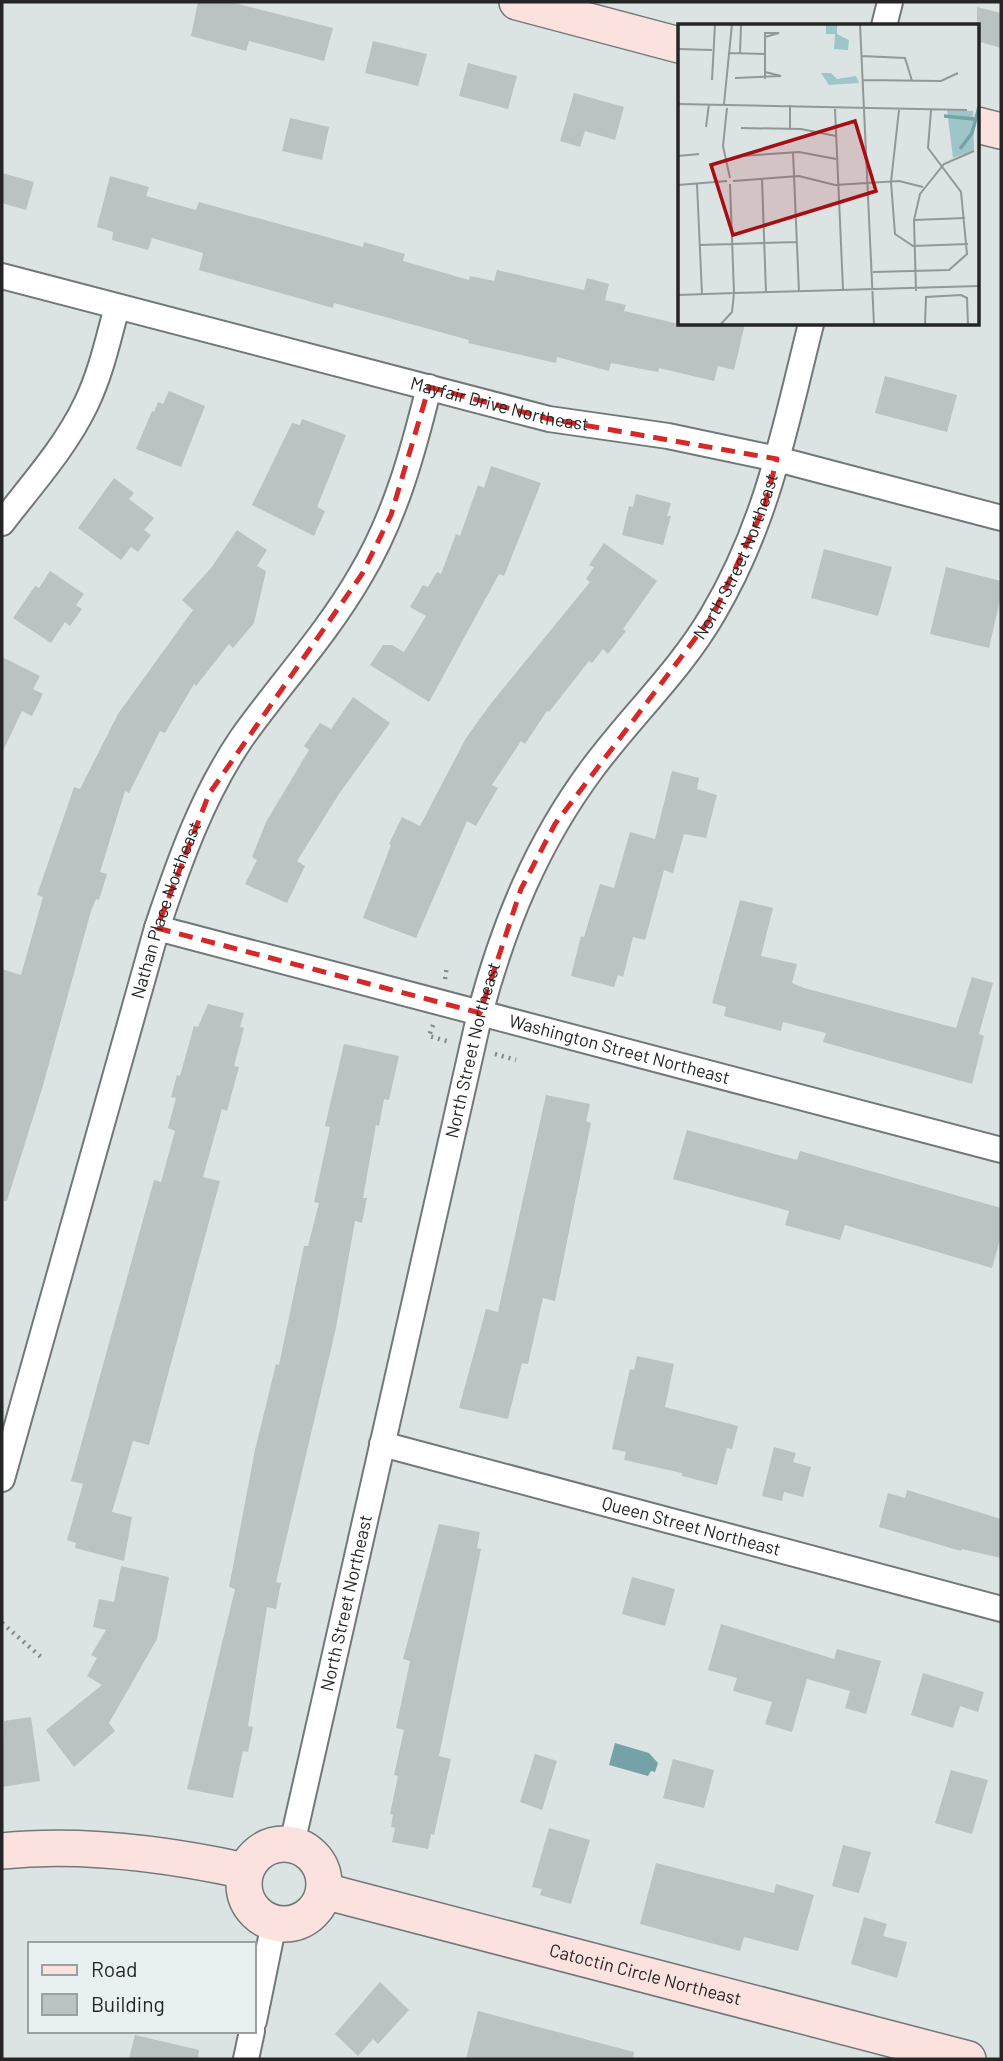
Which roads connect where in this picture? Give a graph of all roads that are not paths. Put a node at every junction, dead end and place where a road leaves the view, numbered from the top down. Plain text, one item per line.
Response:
1 (517, 2) edge
2 (890, 2) edge
3 (884, 24) edge
4 (678, 46) edge
5 (978, 125) edge
6 (1001, 131) edge
7 (2, 276) edge
8 (117, 307) junction
9 (810, 326) edge
10 (429, 387) junction
11 (777, 459) junction
12 (1001, 518) edge
13 (2, 523) edge
14 (157, 928) junction
15 (480, 1013) junction
16 (1001, 1150) edge
17 (382, 1444) junction
18 (2, 1479) edge
19 (1001, 1609) edge
20 (292, 1844) junction
21 (2, 1851) edge
22 (246, 1871) junction
23 (324, 1891) junction
24 (274, 1923) junction
25 (256, 2011) edge
26 (252, 2033) edge
27 (246, 2059) edge
28 (968, 2059) edge

1 - 4 street
2 - 3 street
5 - 6 street
7 - 8 street, Mayfair Drive Northeast
8 - 10 street, Mayfair Drive Northeast
8 - 13 street
9 - 11 street, North Street Northeast
10 - 11 street, Mayfair Drive Northeast
10 - 14 street, Nathan Place Northeast
11 - 12 street, Mayfair Drive Northeast
11 - 15 street, North Street Northeast
14 - 15 street, Washington Street Northeast
14 - 18 street, Nathan Place Northeast
15 - 16 street, Washington Street Northeast
15 - 17 street, North Street Northeast
17 - 19 street, Queen Street Northeast
17 - 20 street, North Street Northeast
20 - 22 street
20 - 23 street
21 - 22 street
22 - 24 street
23 - 24 street
23 - 28 street, Catoctin Circle Northeast
24 - 25 street
26 - 27 street

